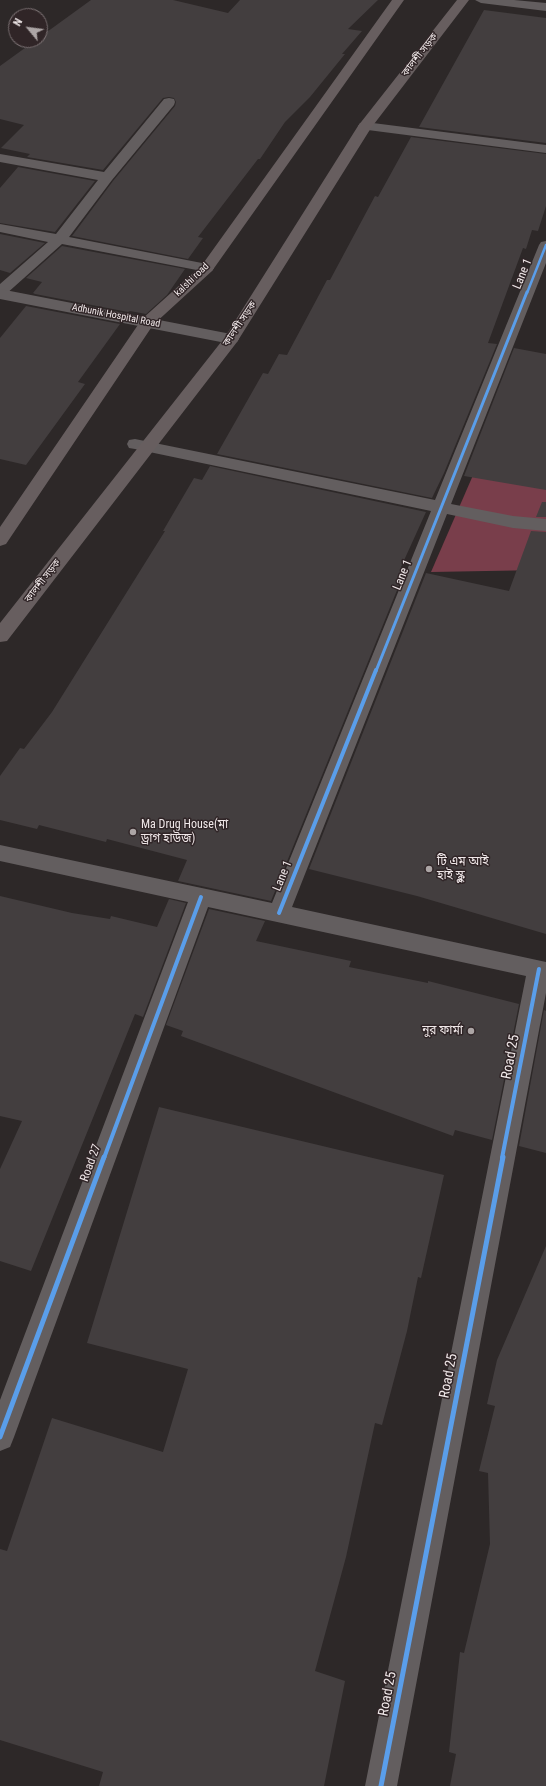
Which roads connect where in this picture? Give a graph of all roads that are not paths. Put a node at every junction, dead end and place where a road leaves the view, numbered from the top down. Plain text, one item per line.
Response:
1 (398, 0) edge
2 (463, 0) edge
3 (481, 0) edge
4 (546, 7) edge
5 (168, 102) dead end
6 (366, 126) junction
7 (546, 149) edge
8 (0, 158) edge
9 (107, 177) junction
10 (0, 228) edge
11 (60, 239) junction
12 (546, 245) edge
13 (207, 268) junction
14 (0, 293) edge
15 (147, 322) junction
16 (231, 339) junction
17 (136, 444) dead end
18 (441, 507) junction
19 (546, 525) edge
20 (0, 540) edge
21 (0, 636) edge
22 (0, 853) edge
23 (201, 897) junction
24 (279, 913) junction
25 (542, 970) edge
26 (0, 1437) edge
27 (381, 1786) edge

1 - 13 main road, kalshi road
2 - 6 main road, কালশী সড়ক
3 - 4 street
5 - 9 street
6 - 7 street
6 - 16 main road, কালশী সড়ক
8 - 9 street
9 - 11 street
10 - 11 street
11 - 13 street
11 - 14 street
12 - 18 street, Lane 1
13 - 15 main road, kalshi road
14 - 15 street, Adhunik Hospital Road
15 - 16 street, Adhunik Hospital Road
15 - 20 main road, kalshi road
16 - 21 main road, কালশী সড়ক
17 - 18 street
18 - 19 street
18 - 24 street, Lane 1
22 - 23 street
23 - 24 street
23 - 26 street, Road 27
24 - 25 street
25 - 27 street, Road 25

